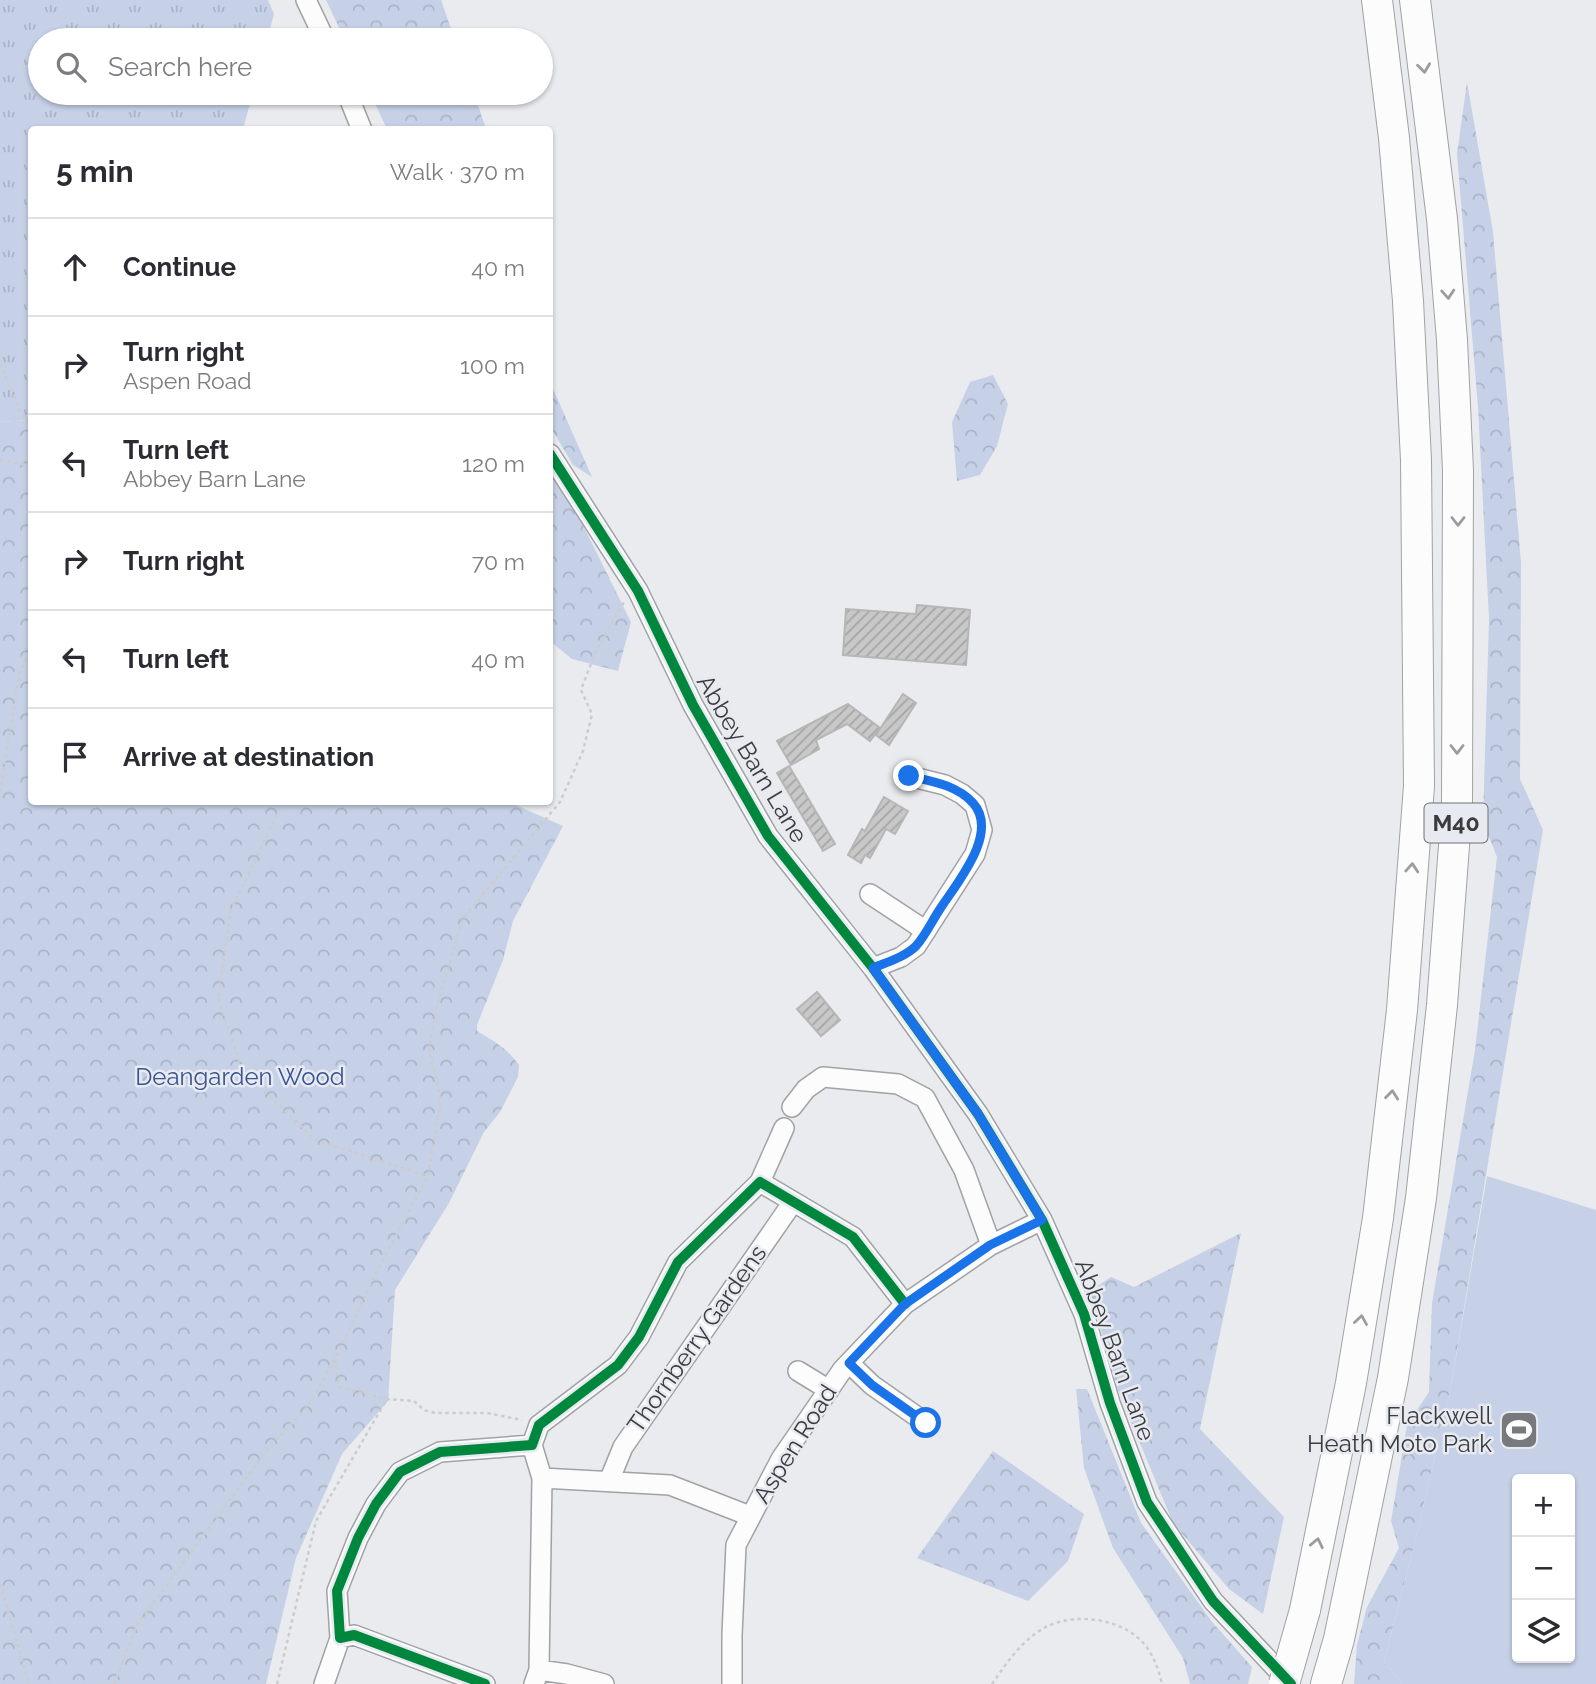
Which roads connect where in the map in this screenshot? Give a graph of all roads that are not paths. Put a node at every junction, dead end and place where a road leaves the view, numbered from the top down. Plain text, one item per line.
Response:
1 (306, 0) edge
2 (1377, 0) edge
3 (1415, 0) edge
4 (319, 28) edge
5 (352, 105) edge
6 (360, 126) edge
7 (553, 459) edge
8 (909, 776) dead end
9 (870, 894) dead end
10 (926, 931) junction
11 (873, 968) junction
12 (792, 1107) dead end
13 (785, 1128) dead end
14 (760, 1182) junction
15 (793, 1202) junction
16 (1042, 1220) junction
17 (990, 1245) junction
18 (905, 1304) junction
19 (849, 1363) junction
20 (798, 1371) dead end
21 (829, 1390) junction
22 (926, 1423) dead end
23 (532, 1445) junction
24 (542, 1478) junction
25 (609, 1481) junction
26 (751, 1516) junction
27 (340, 1638) junction
28 (537, 1677) edge
29 (324, 1684) edge
30 (485, 1684) edge
31 (604, 1684) edge
32 (732, 1684) edge
33 (1284, 1684) edge
34 (1291, 1684) edge
35 (1326, 1684) edge

1 - 4 street
33 -> 2 highway, M40, bridge
3 -> 35 highway, M40
5 - 6 street
7 - 11 street, Abbey Barn Lane
8 - 10 street
9 - 10 street
10 - 11 street
11 - 16 street, Abbey Barn Lane
12 - 17 street
13 - 14 street
14 - 15 street
14 - 23 street
15 - 18 street
15 - 25 street, Thornberry Gardens
16 - 17 street, Aspen Road
16 - 34 street, Abbey Barn Lane
17 - 18 street, Aspen Road
18 - 19 street, Aspen Road
19 - 21 street, Aspen Road
19 - 22 street
20 - 21 street
21 - 26 street, Aspen Road
23 - 24 street
23 - 27 street
24 - 25 street
24 - 28 street
25 - 26 street
26 - 32 street, Aspen Road
27 - 29 street
27 - 30 street
28 - 31 street

